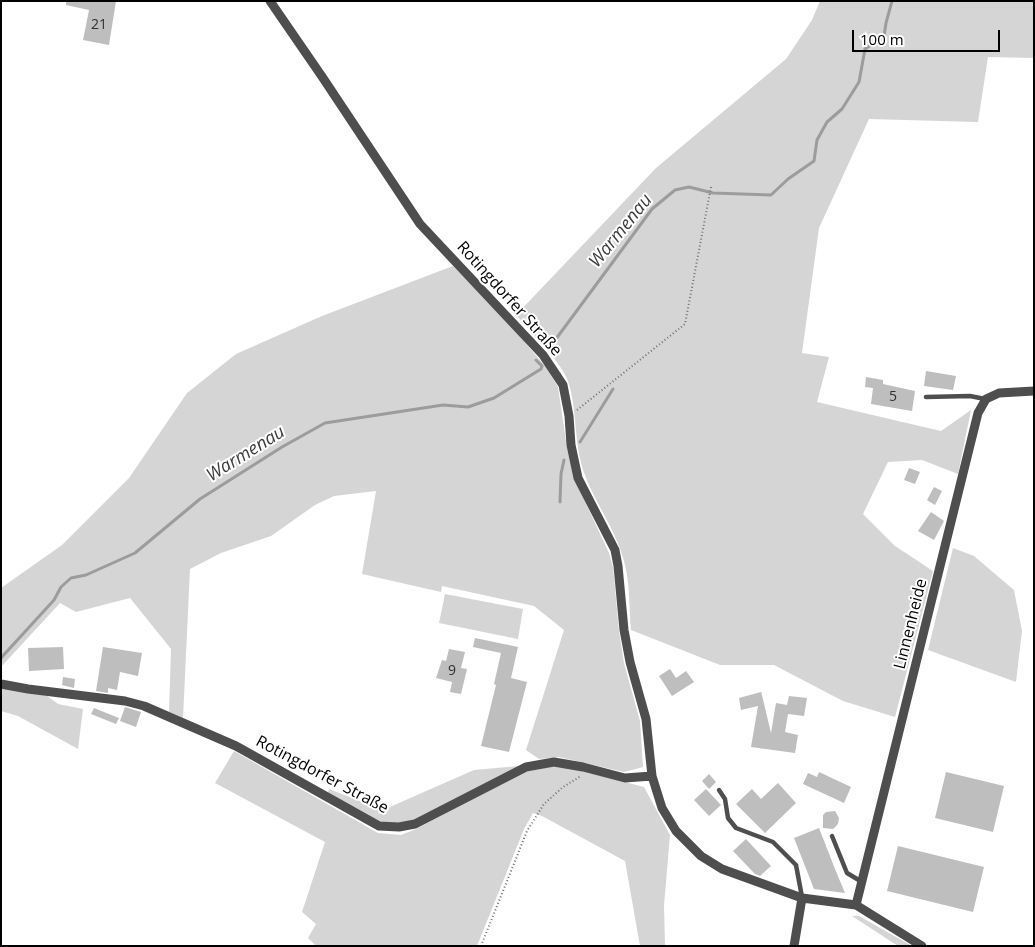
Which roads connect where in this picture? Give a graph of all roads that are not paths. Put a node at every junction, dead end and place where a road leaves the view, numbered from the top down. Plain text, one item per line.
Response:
1 (270, 1) edge
2 (1034, 391) edge
3 (926, 397) dead end
4 (986, 399) junction
5 (1, 684) edge
6 (652, 776) junction
7 (719, 790) dead end
8 (832, 836) dead end
9 (862, 882) junction
10 (802, 898) junction
11 (856, 905) junction
12 (794, 946) edge
13 (922, 946) edge

1 - 6 street, Rotingdorfer Straße
2 - 4 street
3 - 4 lane
4 - 9 street, Linnenheide
5 - 6 street, Rotingdorfer Straße
6 - 10 street, Rotingdorfer Straße
7 - 10 lane
8 - 9 lane
9 - 11 street, Linnenheide
10 - 11 street, Rotingdorfer Straße
10 - 12 street
11 - 13 street

